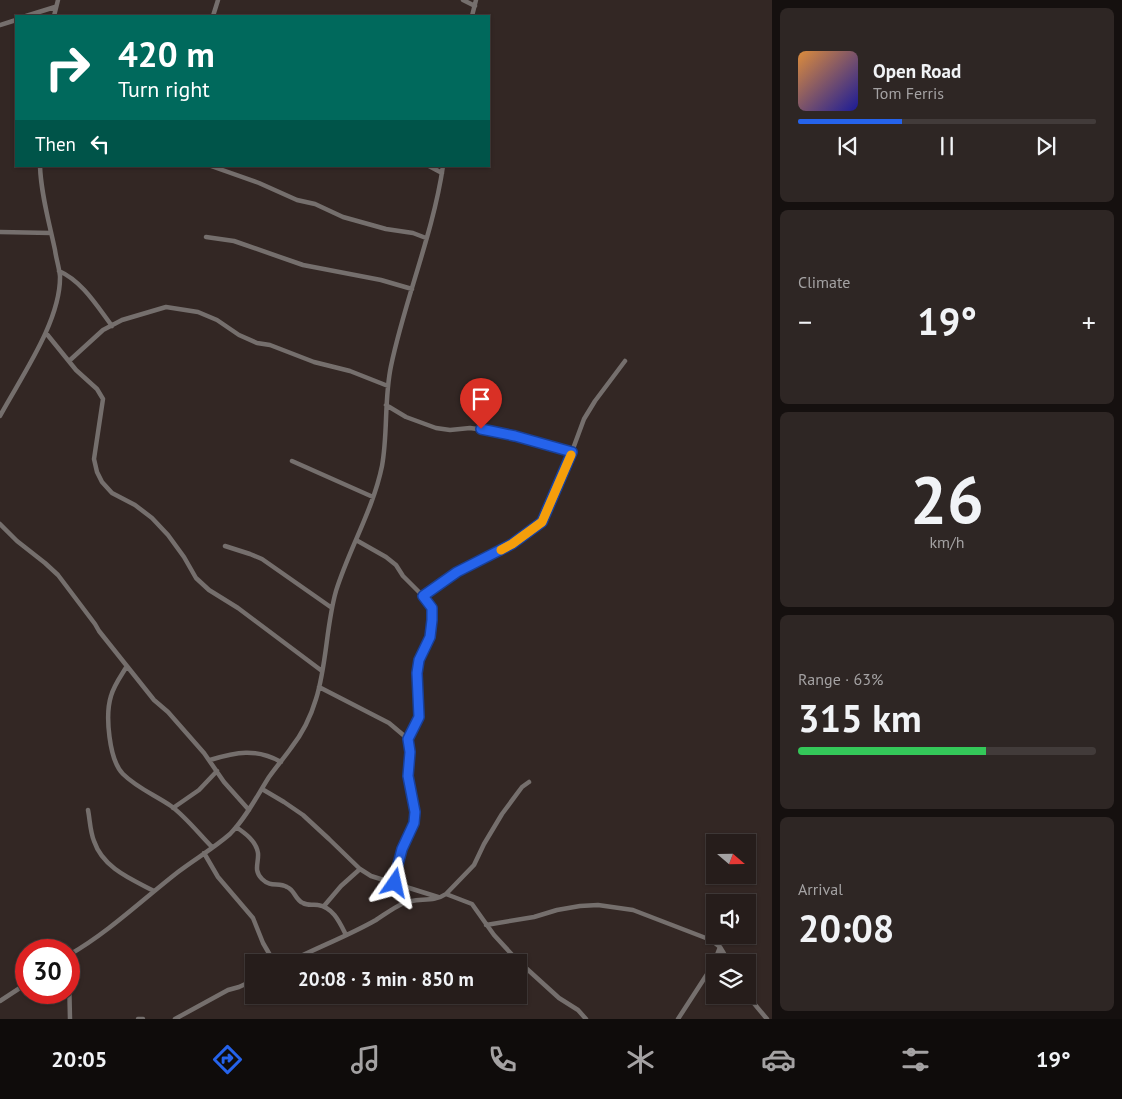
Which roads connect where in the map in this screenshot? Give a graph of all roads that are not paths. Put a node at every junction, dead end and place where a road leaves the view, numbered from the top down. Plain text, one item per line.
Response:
1 (58, 0) edge
2 (218, 0) edge
3 (463, 0) edge
4 (476, 0) edge
5 (475, 6) junction
6 (55, 7) junction
7 (29, 15) edge
8 (54, 15) edge
9 (213, 15) edge
10 (472, 15) edge
11 (15, 20) edge
12 (0, 24) edge
13 (40, 167) edge
14 (214, 167) edge
15 (431, 167) edge
16 (443, 167) edge
17 (442, 173) junction
18 (0, 232) edge
19 (51, 233) junction
20 (206, 237) dead end
21 (426, 238) junction
22 (59, 270) junction
23 (412, 289) junction
24 (112, 326) junction
25 (46, 333) junction
26 (69, 361) junction
27 (625, 361) dead end
28 (388, 386) junction
29 (386, 405) junction
30 (0, 416) edge
31 (572, 452) junction
32 (292, 461) dead end
33 (373, 497) junction
34 (0, 524) edge
35 (356, 540) junction
36 (225, 546) dead end
37 (423, 596) junction
38 (332, 608) junction
39 (127, 666) junction
40 (322, 670) junction
41 (319, 686) junction
42 (408, 739) junction
43 (210, 760) junction
44 (281, 762) junction
45 (217, 771) junction
46 (529, 782) dead end
47 (262, 789) junction
48 (173, 808) junction
49 (88, 810) dead end
50 (248, 810) junction
51 (236, 826) junction
52 (212, 847) junction
53 (204, 853) junction
54 (360, 869) junction
55 (395, 883) junction
56 (154, 891) junction
57 (446, 894) junction
58 (440, 898) junction
59 (324, 906) junction
60 (486, 925) junction
61 (346, 934) junction
62 (720, 947) junction
63 (80, 948) edge
64 (269, 954) edge
65 (305, 954) edge
66 (724, 954) edge
67 (245, 985) edge
68 (15, 991) edge
69 (0, 1001) edge
70 (70, 1004) edge
71 (754, 1004) edge
72 (70, 1019) edge
73 (138, 1019) edge
74 (143, 1019) edge
75 (175, 1019) edge
76 (586, 1019) edge
77 (678, 1019) edge
78 (767, 1019) edge

1 - 6 street
2 - 9 street
3 - 5 street
4 - 5 street
5 - 10 street
6 - 7 street
6 - 8 street
11 - 12 street
13 - 19 street
14 - 21 street
15 - 17 street
16 - 17 street
17 - 21 street
18 - 19 street
19 - 22 street
20 - 23 street
21 - 23 street
22 - 24 street
22 - 25 street
23 - 28 street
24 - 26 street
24 - 28 street
25 - 26 street
25 - 30 street
26 - 40 street
27 - 31 street
28 - 29 street
29 - 31 street
29 - 33 street
31 - 37 street
32 - 33 street
33 - 35 street
34 - 39 street
35 - 37 street
35 - 38 street
36 - 38 street
37 - 42 street
38 - 40 street
39 - 43 street
39 - 48 street
40 - 41 street
41 - 42 street
41 - 44 street
42 - 55 street
43 - 44 street
43 - 45 street
44 - 47 street
45 - 48 street
45 - 50 street
46 - 57 street
47 - 50 street
47 - 54 street
48 - 52 street
49 - 56 street
50 - 51 street
51 - 52 street
51 - 59 street
52 - 53 street
53 - 56 street
53 - 64 street
54 - 55 street
54 - 59 street
55 - 58 street
56 - 63 street
57 - 58 street
57 - 60 street
58 - 61 street
59 - 61 street
60 - 62 street
60 - 76 street
61 - 65 street
62 - 66 street
62 - 77 street
67 - 75 street
68 - 69 street
70 - 72 street
71 - 78 street
73 - 74 street

